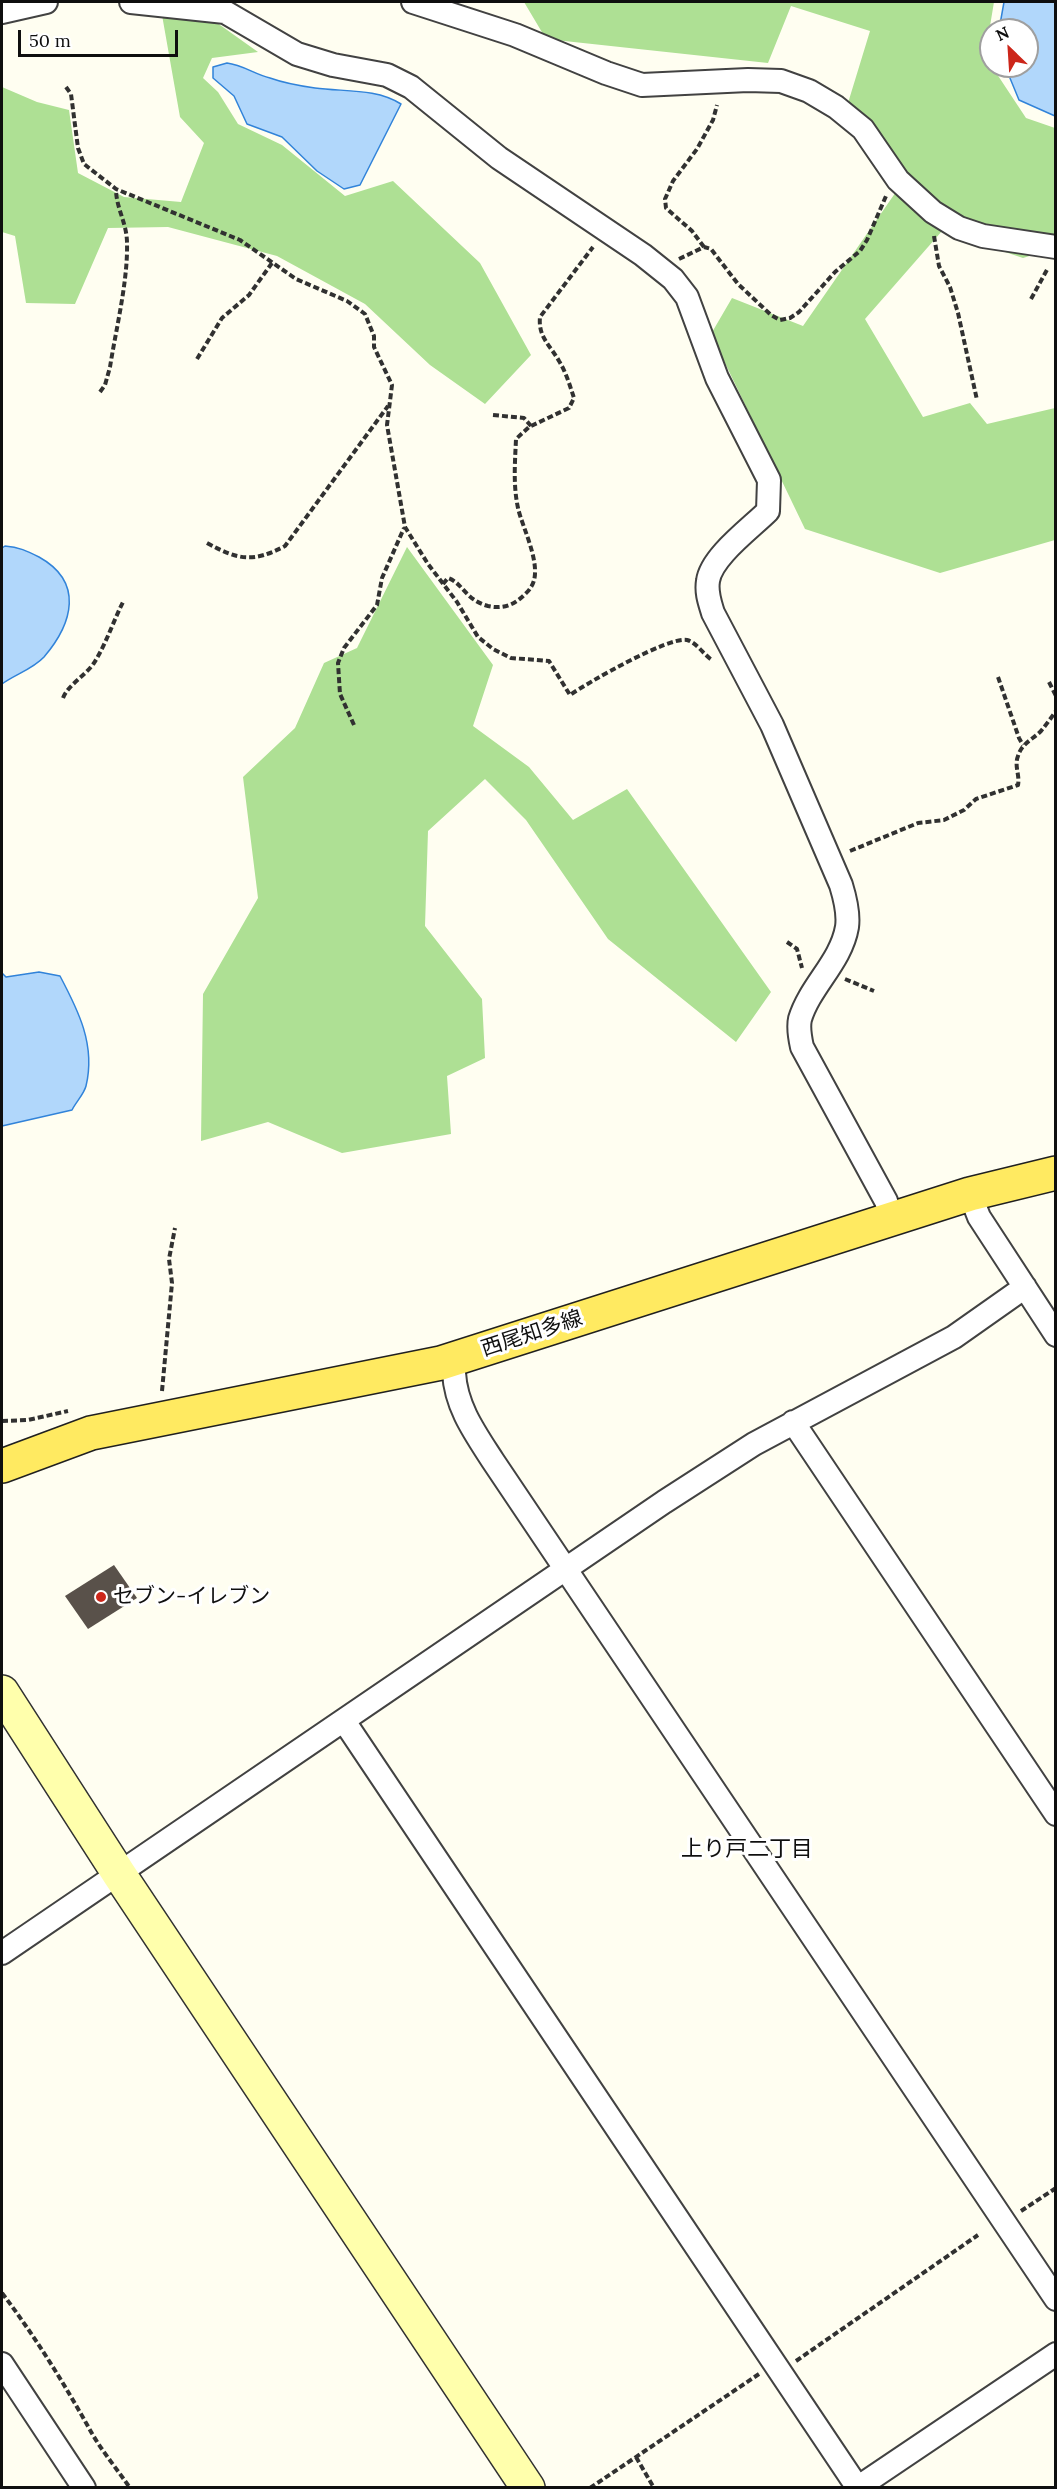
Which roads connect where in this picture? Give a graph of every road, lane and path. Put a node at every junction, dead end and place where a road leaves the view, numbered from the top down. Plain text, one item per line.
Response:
1 (131, 2) edge
2 (413, 2) edge
3 (36, 3) edge
4 (2, 12) edge
5 (66, 87) dead end
6 (717, 105) dead end
7 (898, 180) junction
8 (116, 189) junction
9 (933, 212) junction
10 (606, 230) junction
11 (704, 247) junction
12 (1053, 255) edge
13 (272, 262) junction
14 (667, 273) junction
15 (1031, 299) dead end
16 (196, 359) dead end
17 (100, 392) dead end
18 (977, 400) dead end
19 (389, 406) junction
20 (494, 415) dead end
21 (531, 426) junction
22 (405, 527) junction
23 (207, 543) dead end
24 (443, 584) junction
25 (123, 602) dead end
26 (736, 658) junction
27 (998, 677) dead end
28 (1049, 682) dead end
29 (1056, 696) edge
30 (63, 698) dead end
31 (1056, 711) edge
32 (354, 724) dead end
33 (1023, 745) junction
34 (831, 861) junction
35 (828, 971) junction
36 (874, 991) dead end
37 (1056, 1173) edge
38 (970, 1194) junction
39 (892, 1220) junction
40 (175, 1228) dead end
41 (1025, 1287) junction
42 (1056, 1335) edge
43 (441, 1363) junction
44 (153, 1393) dead end
45 (74, 1409) dead end
46 (2, 1421) edge
47 (794, 1422) junction
48 (2, 1466) edge
49 (566, 1570) junction
50 (2, 1692) edge
51 (344, 1721) junction
52 (1056, 1814) edge
53 (118, 1874) junction
54 (2, 1953) edge
55 (1056, 2188) edge
56 (1004, 2223) junction
57 (978, 2235) dead end
58 (2, 2293) edge
59 (1056, 2299) edge
60 (1056, 2354) edge
61 (2, 2364) edge
62 (777, 2368) junction
63 (636, 2457) junction
64 (84, 2487) edge
65 (130, 2487) edge
66 (528, 2487) edge
67 (590, 2487) edge
68 (654, 2487) edge
69 (858, 2487) edge

1 - 10 street
2 - 7 street
3 - 4 street
5 - 8 path
6 - 11 path
7 - 9 street
7 - 11 path
8 - 13 path
8 - 17 path
9 - 12 street
9 - 18 path
10 - 14 street
10 - 21 path
11 - 14 path
12 - 15 path
13 - 16 path
13 - 19 path
14 - 26 street
19 - 22 path
19 - 23 path
20 - 21 path
21 - 24 path
22 - 24 path
22 - 32 path
24 - 26 path
25 - 30 path
26 - 34 street
27 - 33 path
28 - 29 path
31 - 33 path
33 - 34 path
34 - 35 street
35 - 36 path
35 - 39 street
37 - 38 main road, 西尾知多線
38 - 39 main road, 西尾知多線
38 - 41 street
39 - 43 main road, 西尾知多線
40 - 44 path
41 - 42 street
41 - 47 street
43 - 48 main road, 西尾知多線
43 - 49 street
45 - 46 path
47 - 49 street
47 - 52 street
49 - 51 street
49 - 56 street
50 - 53 street
51 - 53 street
51 - 62 street
53 - 54 street
53 - 66 street
55 - 56 path
56 - 59 street
57 - 62 path
58 - 65 path
60 - 69 street
61 - 64 street
62 - 63 path
62 - 69 street
63 - 67 path
63 - 68 path

